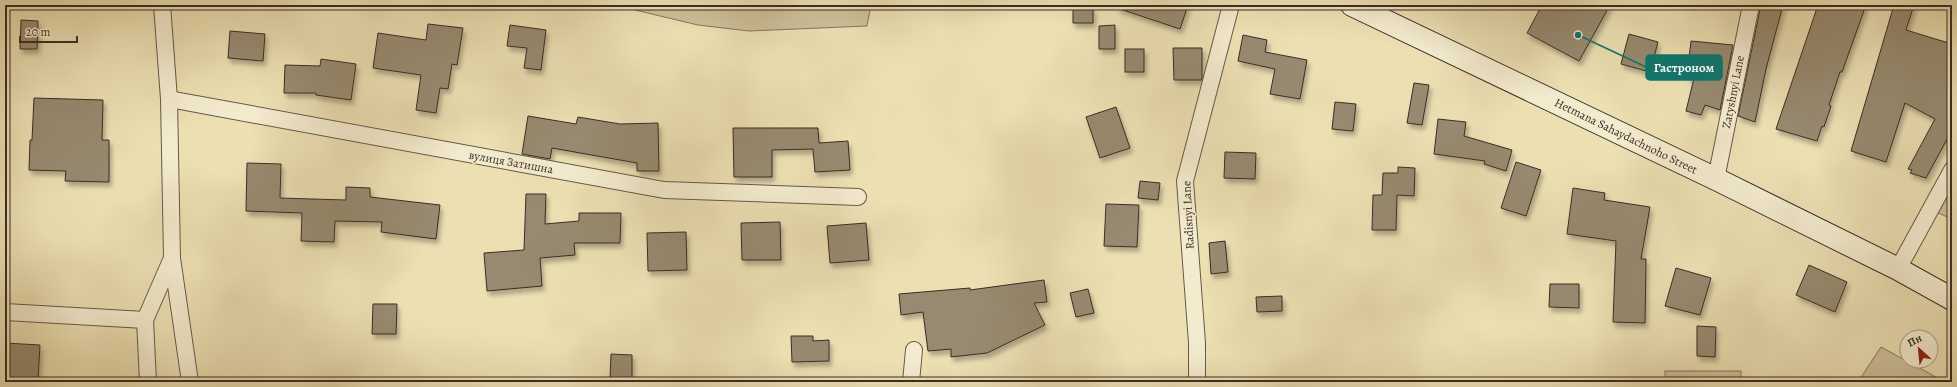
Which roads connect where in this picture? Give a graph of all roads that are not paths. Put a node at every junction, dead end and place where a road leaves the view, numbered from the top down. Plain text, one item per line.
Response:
1 (162, 5) edge
2 (1231, 5) edge
3 (1352, 5) edge
4 (1751, 5) edge
5 (169, 99) junction
6 (1952, 170) edge
7 (1716, 179) junction
8 (858, 197) dead end
9 (172, 258) junction
10 (1898, 269) junction
11 (1952, 299) edge
12 (5, 312) edge
13 (145, 320) junction
14 (914, 350) dead end
15 (148, 382) edge
16 (190, 382) edge
17 (911, 382) edge
18 (1197, 382) edge

1 - 5 street
2 - 18 street, Radisnyi Lane
3 - 7 main road, Hetmana Sahaydachnoho Street
4 - 7 street, Zatyshnyi Lane
5 - 8 street, вулиця Затишна
5 - 9 street
6 - 10 street
7 - 10 main road, Hetmana Sahaydachnoho Street
9 - 13 street
9 - 16 street
10 - 11 main road, Hetmana Sahaydachnoho Street
12 - 13 street
13 - 15 street
14 - 17 street

